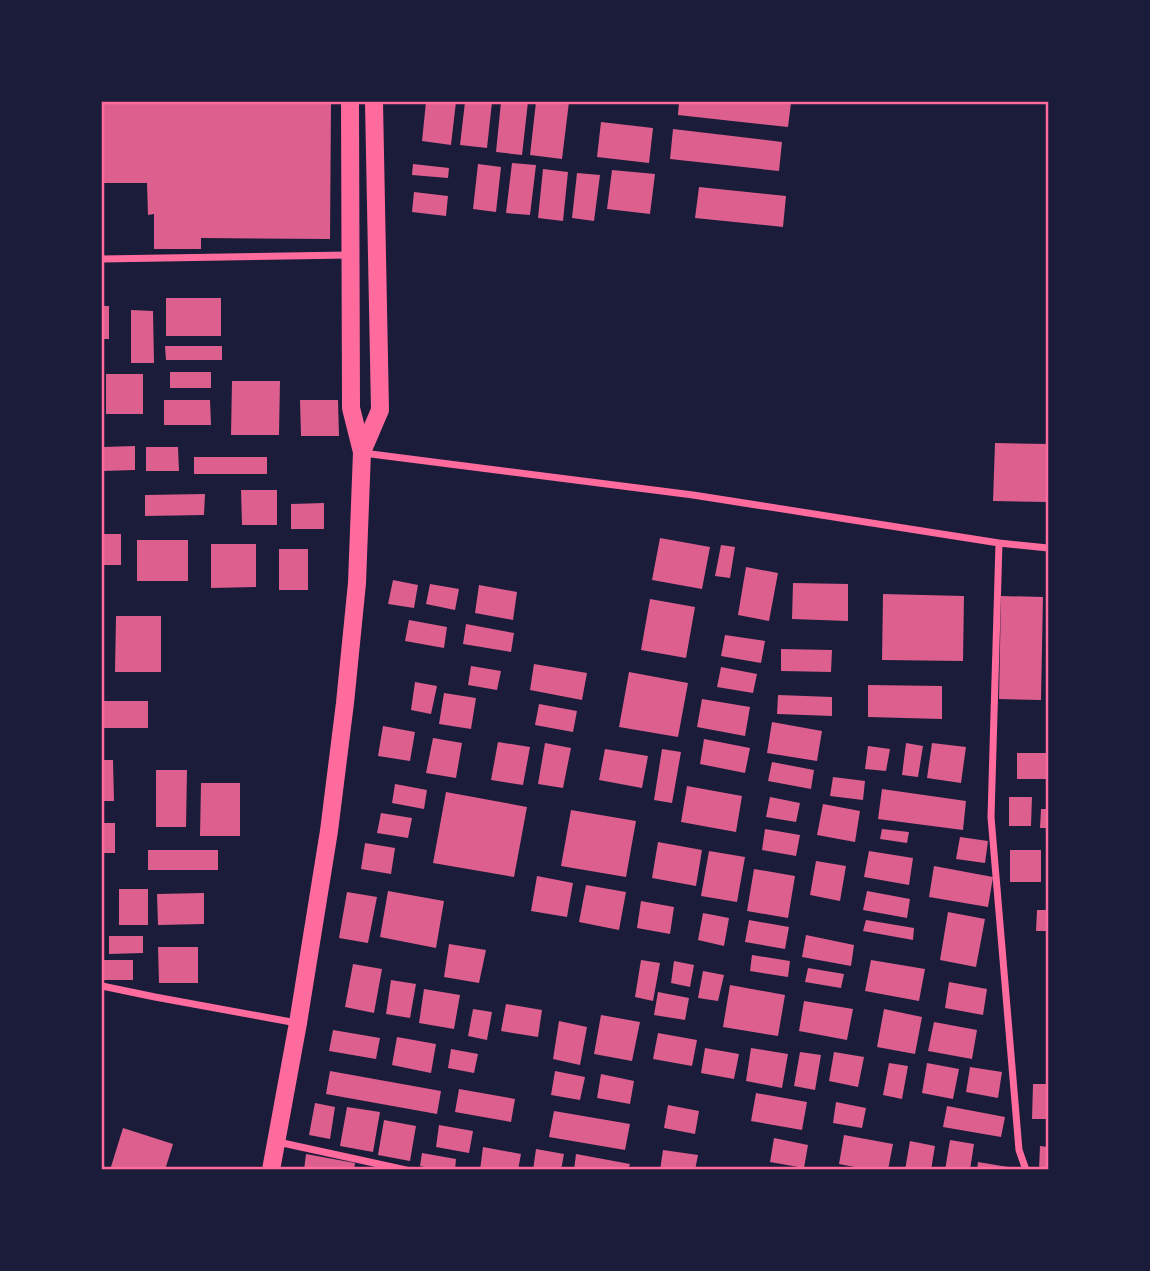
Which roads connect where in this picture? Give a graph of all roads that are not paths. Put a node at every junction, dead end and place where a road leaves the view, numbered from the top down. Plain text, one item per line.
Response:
1 (350, 102) edge
2 (374, 102) edge
3 (349, 255) junction
4 (102, 259) edge
5 (362, 452) junction
6 (999, 543) junction
7 (1048, 548) edge
8 (102, 986) edge
9 (298, 1023) junction
10 (277, 1142) junction
11 (271, 1170) edge
12 (406, 1170) edge
13 (1026, 1170) edge

1 - 3 main road
2 - 5 main road
3 - 4 street
3 - 5 main road
5 - 6 street
5 - 9 main road
6 - 7 street
6 - 13 street
8 - 9 street
9 - 10 main road
10 - 11 main road
10 - 12 street

